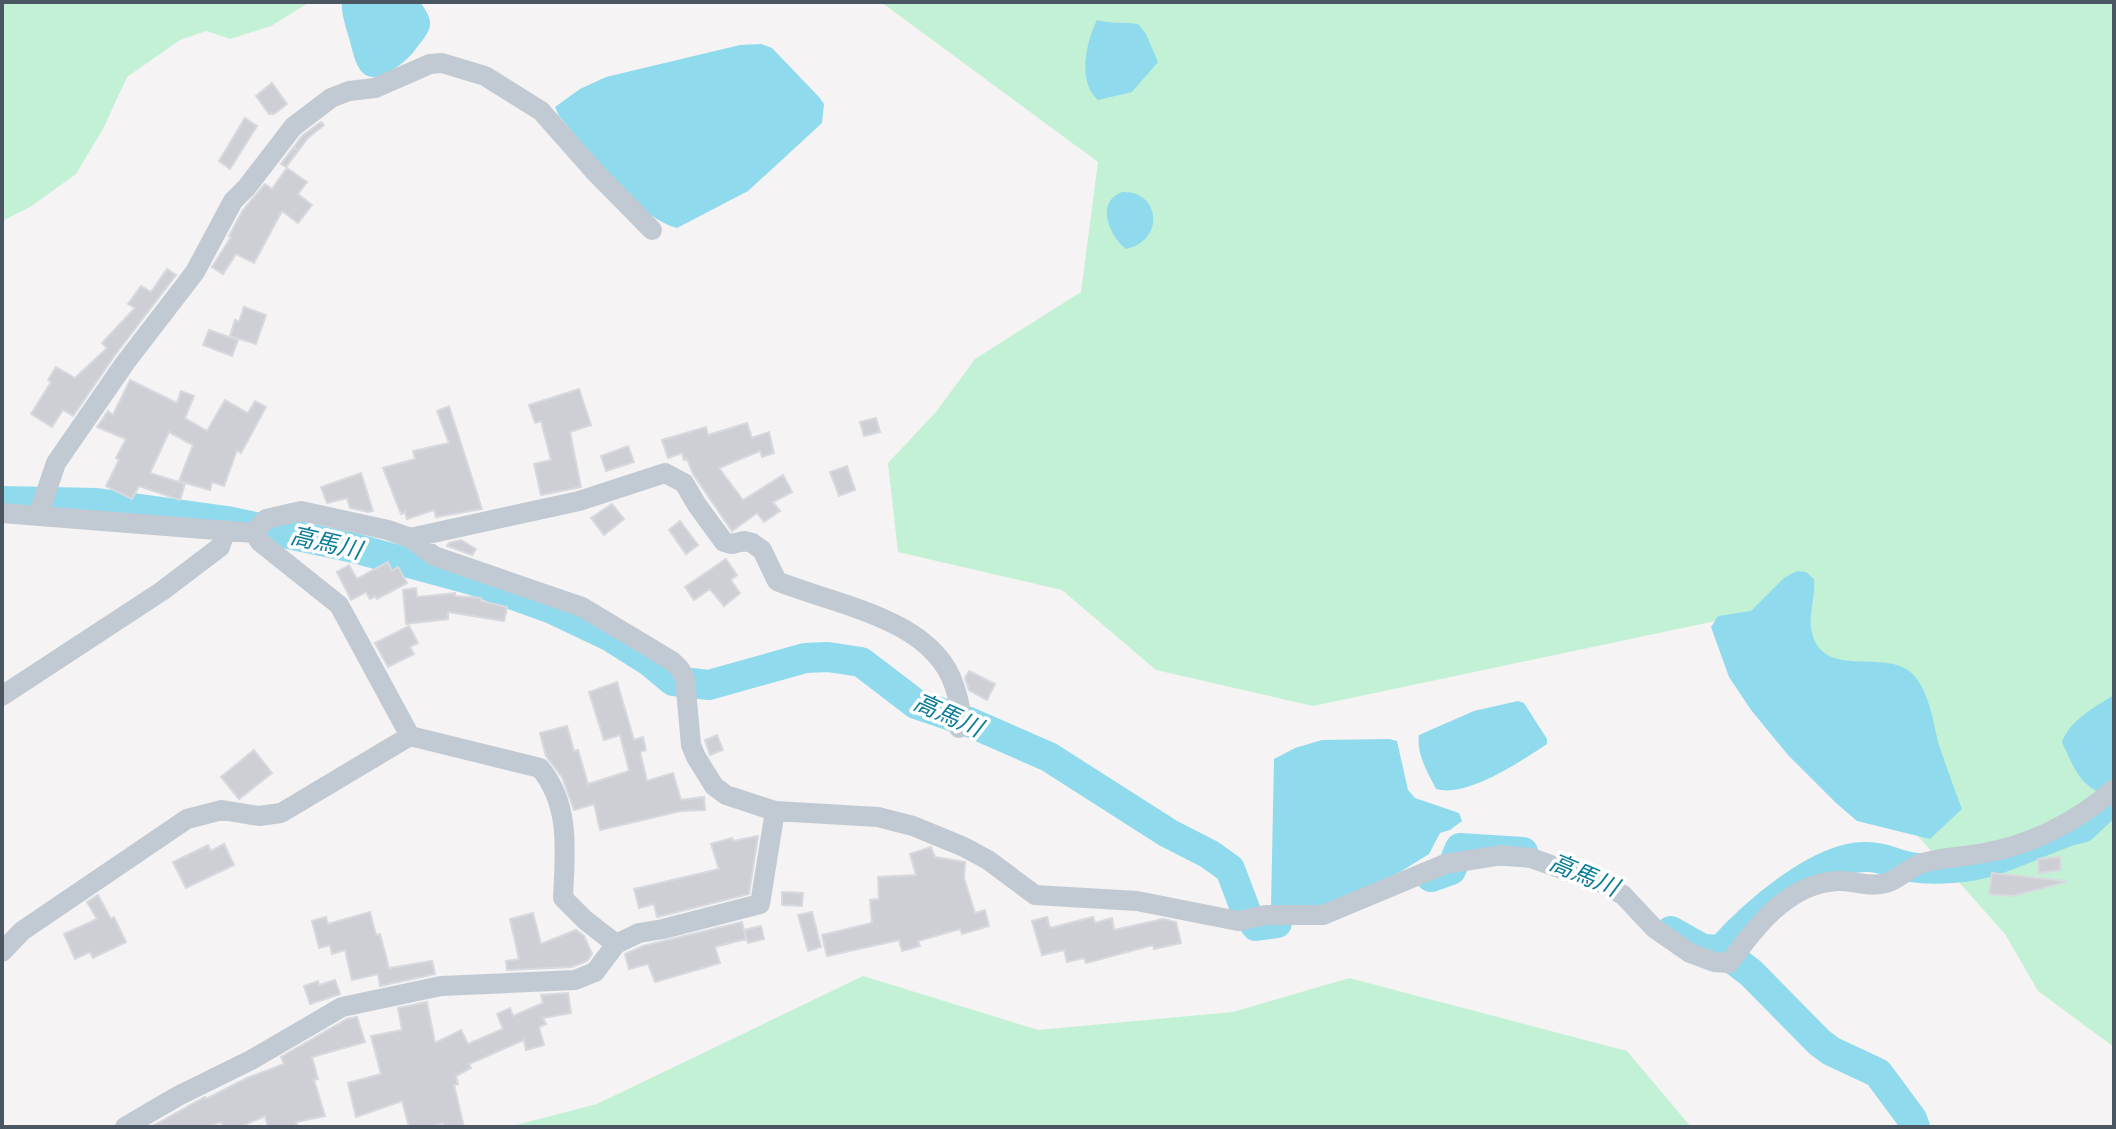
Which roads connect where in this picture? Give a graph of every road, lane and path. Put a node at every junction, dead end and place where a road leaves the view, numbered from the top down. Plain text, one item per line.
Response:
1 (652, 230) dead end
2 (2, 513) edge
3 (38, 516) junction
4 (225, 532) junction
5 (254, 533) junction
6 (410, 538) junction
7 (2, 696) edge
8 (959, 728) dead end
9 (410, 736) junction
10 (2114, 789) edge
11 (775, 811) junction
12 (616, 944) junction
13 (2, 952) edge
14 (125, 1127) edge

1 - 3 street
2 - 3 street
3 - 4 street
4 - 5 street
4 - 7 street
5 - 6 street
5 - 9 street
6 - 8 street
6 - 11 street
9 - 12 street
9 - 13 street
10 - 11 street
11 - 12 street
12 - 14 street

